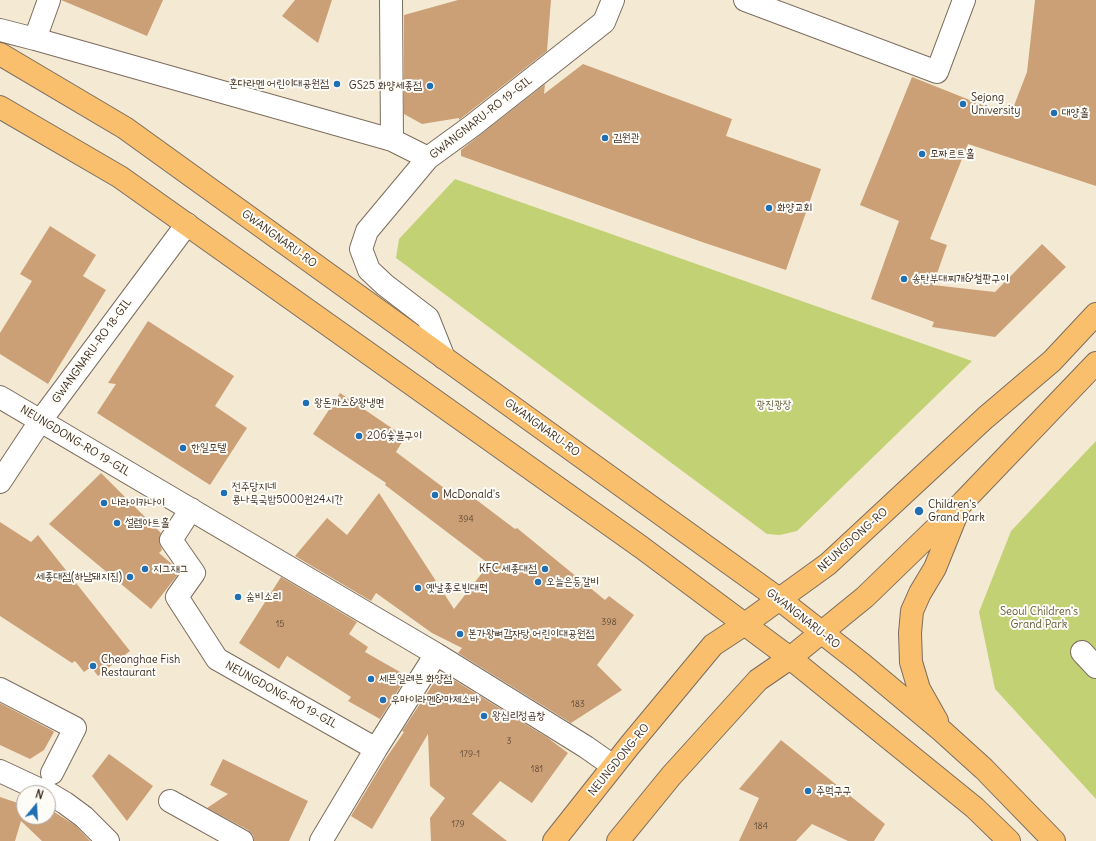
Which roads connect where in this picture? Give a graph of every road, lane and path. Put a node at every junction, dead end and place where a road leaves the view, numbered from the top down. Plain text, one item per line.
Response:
1 (49, 0) edge
2 (390, 0) edge
3 (612, 0) edge
4 (745, 0) edge
5 (964, 0) edge
6 (0, 30) edge
7 (35, 39) junction
8 (0, 54) edge
9 (0, 107) edge
10 (392, 140) junction
11 (428, 158) junction
12 (187, 224) junction
13 (1096, 314) edge
14 (444, 358) junction
15 (1096, 363) edge
16 (0, 397) edge
17 (41, 420) junction
18 (0, 482) edge
19 (962, 503) junction
20 (191, 509) junction
21 (779, 599) junction
22 (746, 624) junction
23 (822, 632) junction
24 (436, 654) junction
25 (790, 658) junction
26 (0, 689) edge
27 (942, 731) junction
28 (376, 749) junction
29 (613, 766) junction
30 (0, 771) edge
31 (46, 785) edge
32 (49, 785) edge
33 (56, 793) edge
34 (170, 801) dead end
35 (1005, 840) edge
36 (108, 841) edge
37 (242, 841) edge
38 (322, 841) edge
39 (554, 841) edge
40 (618, 841) edge
41 (1054, 841) edge

1 - 7 street
2 - 10 street
3 - 11 street, GWANGNARU-RO 19-GIL
4 - 5 street
6 - 7 street
7 - 10 street
8 - 14 main road, GWANGNARU-RO
9 - 12 main road
10 - 11 street
11 - 14 street, GWANGNARU-RO 19-GIL
12 - 17 street, GWANGNARU-RO 18-GIL
12 - 22 main road
13 - 21 main road, NEUNGDONG-RO
14 - 21 main road, GWANGNARU-RO
15 - 19 main road
16 - 17 street, NEUNGDONG-RO 19-GIL
17 - 18 street, GWANGNARU-RO 18-GIL
17 - 20 street, NEUNGDONG-RO 19-GIL
19 - 23 main road
19 - 27 main road
20 - 24 street, NEUNGDONG-RO 19-GIL
20 - 28 street, NEUNGDONG-RO 19-GIL
21 - 22 main road, NEUNGDONG-RO
21 - 23 main road, GWANGNARU-RO
22 - 25 main road
22 - 29 main road, NEUNGDONG-RO
23 - 25 main road
23 - 27 main road, GWANGNARU-RO
24 - 28 street
24 - 29 street, NEUNGDONG-RO 19-GIL
25 - 35 main road
25 - 40 main road
26 - 32 street
27 - 41 main road, GWANGNARU-RO
28 - 38 street
29 - 39 main road, NEUNGDONG-RO
30 - 31 street
33 - 36 street
34 - 37 street

